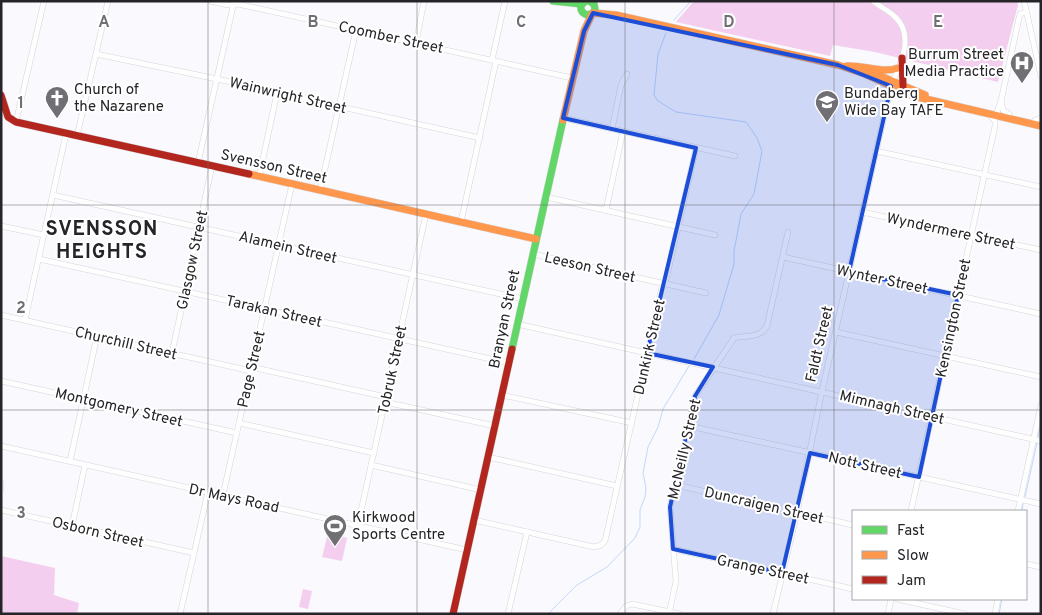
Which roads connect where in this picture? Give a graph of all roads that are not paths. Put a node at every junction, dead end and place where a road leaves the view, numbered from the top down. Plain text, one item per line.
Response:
1 (44, 1) edge
2 (108, 1) edge
3 (210, 1) edge
4 (424, 1) edge
5 (505, 1) edge
6 (873, 1) edge
7 (1024, 1) edge
8 (557, 2) edge
9 (588, 2) edge
10 (234, 3) edge
11 (582, 12) junction
12 (1026, 12) junction
13 (592, 14) junction
14 (616, 15) junction
15 (356, 30) junction
16 (584, 31) junction
17 (416, 43) junction
18 (96, 54) junction
19 (902, 58) junction
20 (494, 60) junction
21 (838, 66) junction
22 (847, 66) junction
23 (898, 68) junction
24 (627, 74) dead end
25 (1041, 76) edge
26 (572, 78) junction
27 (217, 79) junction
28 (892, 84) junction
29 (903, 86) junction
30 (277, 92) junction
31 (1, 95) edge
32 (1001, 101) junction
33 (339, 106) junction
34 (1000, 115) junction
35 (8, 117) junction
36 (563, 118) junction
37 (1, 121) edge
38 (16, 122) junction
39 (1039, 122) edge
40 (995, 126) junction
41 (612, 129) junction
42 (623, 131) junction
43 (66, 134) junction
44 (77, 136) junction
45 (480, 138) junction
46 (696, 148) junction
47 (876, 150) junction
48 (735, 156) dead end
49 (198, 163) junction
50 (212, 166) junction
51 (985, 174) junction
52 (259, 177) junction
53 (292, 184) junction
54 (1041, 187) edge
55 (320, 191) junction
56 (53, 195) junction
57 (546, 197) junction
58 (606, 210) junction
59 (862, 212) junction
60 (426, 214) junction
61 (461, 222) junction
62 (1, 226) edge
63 (678, 226) junction
64 (199, 227) junction
65 (788, 232) dead end
66 (44, 235) junction
67 (715, 235) dead end
68 (971, 235) junction
69 (536, 239) junction
70 (278, 245) junction
71 (1041, 250) edge
72 (533, 254) junction
73 (783, 257) junction
74 (39, 259) junction
75 (849, 272) junction
76 (413, 275) junction
77 (664, 283) junction
78 (185, 291) junction
79 (706, 293) dead end
80 (958, 295) junction
81 (523, 299) junction
82 (264, 309) junction
83 (1041, 314) edge
84 (1, 315) edge
85 (25, 320) junction
86 (517, 324) junction
87 (836, 332) junction
88 (96, 336) junction
89 (399, 338) junction
90 (172, 353) junction
91 (647, 353) junction
92 (945, 356) junction
93 (509, 363) junction
94 (713, 367) junction
95 (251, 369) junction
96 (1041, 377) edge
97 (1, 381) edge
98 (822, 391) junction
99 (502, 395) junction
100 (84, 399) junction
101 (386, 399) junction
102 (1041, 405) edge
103 (931, 416) junction
104 (239, 423) junction
105 (632, 423) junction
106 (495, 426) junction
107 (689, 426) junction
108 (237, 433) junction
109 (1033, 439) junction
110 (1041, 441) edge
111 (1, 446) edge
112 (374, 453) junction
113 (810, 453) junction
114 (488, 457) junction
115 (70, 462) junction
116 (85, 465) junction
117 (371, 465) junction
118 (919, 477) junction
119 (1, 483) edge
120 (676, 485) junction
121 (617, 486) junction
122 (1, 489) edge
123 (481, 490) junction
124 (208, 492) junction
125 (223, 495) junction
126 (1020, 500) junction
127 (1041, 504) edge
128 (1, 510) edge
129 (911, 510) edge
130 (1018, 510) edge
131 (797, 513) junction
132 (474, 520) junction
133 (358, 525) junction
134 (852, 525) edge
135 (72, 526) junction
136 (527, 532) junction
137 (673, 549) junction
138 (467, 550) junction
139 (194, 553) junction
140 (1027, 564) edge
141 (1041, 567) edge
142 (782, 573) junction
143 (852, 589) edge
144 (891, 600) edge
145 (902, 600) edge
146 (998, 600) edge
147 (670, 613) edge
148 (180, 614) edge
149 (453, 614) edge
150 (508, 614) edge
151 (620, 614) edge
152 (680, 614) edge
153 (773, 614) edge
154 (888, 614) edge
155 (965, 614) edge
156 (995, 614) edge

1 - 38 street
2 - 18 street
3 - 10 street, Coomber Street
4 - 17 street
5 - 20 street
6 - 19 street, Faldt Street
7 - 12 street
8 - 9 street
8 - 11 street
9 - 11 street
9 - 13 street
9 - 14 street
10 - 15 street, Coomber Street
10 - 27 street
11 - 13 street
11 - 16 street, Branyan Street
12 - 25 street
12 - 32 street
13 - 14 street
13 - 16 street, Branyan Street
14 - 21 street
15 - 17 street, Coomber Street
15 - 33 street
16 - 26 street, Branyan Street
17 - 20 street, Coomber Street
18 - 27 street, Wainwright Street
18 - 44 street
19 - 23 street, Faldt Street
19 - 29 street
20 - 26 street, Coomber Street
20 - 45 street
21 - 22 street
21 - 28 street
22 - 23 street
22 - 28 street
23 - 28 street, Faldt Street
24 - 41 street
26 - 36 street, Branyan Street
27 - 30 street, Wainwright Street
27 - 49 street
28 - 29 street
28 - 34 street
28 - 47 street, Faldt Street
29 - 34 street
30 - 33 street, Wainwright Street
30 - 52 street
31 - 35 street
32 - 34 street
32 - 34 street
33 - 45 street, Wainwright Street
33 - 55 street
34 - 39 street
34 - 40 street
34 - 40 street
35 - 37 street
35 - 38 street, Svensson Street
36 - 41 street
36 - 57 street, Branyan Street
38 - 43 street, Svensson Street
40 - 51 street, Kensington Street
41 - 42 street
42 - 46 street
42 - 58 street
43 - 44 street, Svensson Street
43 - 56 street
44 - 49 street, Svensson Street
45 - 61 street
46 - 48 street
46 - 63 street, Dunkirk Street
47 - 51 street
47 - 59 street, Faldt Street
49 - 50 street, Svensson Street
50 - 52 street, Svensson Street
50 - 64 street, Glasgow Street
51 - 54 street
51 - 68 street, Kensington Street
52 - 53 street, Svensson Street
53 - 55 street, Svensson Street
53 - 70 street, Page Street
55 - 60 street, Svensson Street
56 - 64 street, Alamein Street
56 - 66 street
57 - 58 street
57 - 69 street, Branyan Street
58 - 63 street
59 - 68 street, Wyndermere Street
59 - 75 street, Faldt Street
60 - 61 street, Svensson Street
60 - 76 street, Tobruk Street
61 - 69 street, Svensson Street
62 - 66 street
63 - 67 street
63 - 77 street, Dunkirk Street
64 - 70 street, Alamein Street
64 - 78 street, Glasgow Street
65 - 73 street, McNeilly Street
66 - 74 street
68 - 71 street, Wyndermere Street
68 - 80 street, Kensington Street
69 - 72 street, Branyan Street
70 - 76 street, Alamein Street
70 - 82 street, Page Street
72 - 77 street, Leeson Street
72 - 81 street, Branyan Street
73 - 75 street, Wynter Street
73 - 94 street, McNeilly Street
74 - 78 street, Tarakan Street
74 - 85 street
75 - 80 street, Wynter Street
75 - 87 street, Faldt Street
76 - 81 street, Alamein Street
76 - 89 street, Tobruk Street
77 - 79 street, Leeson Street
77 - 91 street, Dunkirk Street
78 - 82 street, Tarakan Street
78 - 90 street, Glasgow Street
80 - 83 street, Wynter Street
80 - 92 street, Kensington Street
81 - 86 street, Branyan Street
82 - 89 street, Tarakan Street
82 - 95 street, Page Street
84 - 85 street, Churchill Street
85 - 88 street, Churchill Street
86 - 91 street, Mimnagh Street
86 - 93 street, Branyan Street
87 - 92 street
87 - 98 street, Faldt Street
88 - 90 street, Churchill Street
88 - 100 street
89 - 93 street, Tarakan Street
89 - 101 street, Tobruk Street
90 - 95 street, Churchill Street
91 - 94 street, Mimnagh Street
91 - 105 street, Dunkirk Street
92 - 96 street
92 - 103 street, Kensington Street
93 - 99 street, Branyan Street
94 - 98 street, Mimnagh Street
94 - 107 street, McNeilly Street
95 - 101 street, Churchill Street
95 - 104 street, Page Street
97 - 100 street, Montgomery Street
98 - 103 street, Mimnagh Street
98 - 113 street, Faldt Street
99 - 105 street
99 - 106 street, Branyan Street
100 - 108 street, Montgomery Street
100 - 115 street
101 - 106 street, Churchill Street
101 - 112 street, Tobruk Street
102 - 109 street
103 - 109 street, Mimnagh Street
103 - 118 street, Kensington Street
104 - 108 street, Page Street
104 - 112 street
105 - 121 street, Dunkirk Street
106 - 114 street, Branyan Street
107 - 113 street, Nott Street
107 - 120 street, McNeilly Street
108 - 125 street, Page Street
109 - 110 street, Mimnagh Street
109 - 126 street
111 - 115 street, Dr Mays Road
112 - 117 street, Tobruk Street
113 - 118 street, Nott Street
113 - 131 street, Faldt Street
114 - 121 street
114 - 123 street, Branyan Street
115 - 116 street, Dr Mays Road
116 - 124 street, Dr Mays Road
116 - 135 street
117 - 123 street
117 - 133 street, Tobruk Street
118 - 126 street, Nott Street
118 - 129 street, Kensington Street
119 - 122 street
120 - 131 street, Duncraigen Street
120 - 137 street, McNeilly Street
121 - 136 street, Dunkirk Street
123 - 132 street, Branyan Street
124 - 125 street, Dr Mays Road
124 - 139 street
125 - 133 street, Dr Mays Road
126 - 127 street, Nott Street
126 - 130 street
128 - 135 street, Osborn Street
131 - 134 street, Duncraigen Street
131 - 142 street, Faldt Street
132 - 136 street
132 - 138 street, Branyan Street
133 - 138 street, Dr Mays Road
135 - 139 street, Osborn Street
136 - 150 street
137 - 142 street, Grange Street
137 - 147 street, McNeilly Street
138 - 149 street, Branyan Street
139 - 148 street
140 - 141 street
142 - 143 street, Grange Street
142 - 153 street, Faldt Street
144 - 154 street
145 - 155 street
146 - 156 street
147 - 151 street
147 - 152 street

